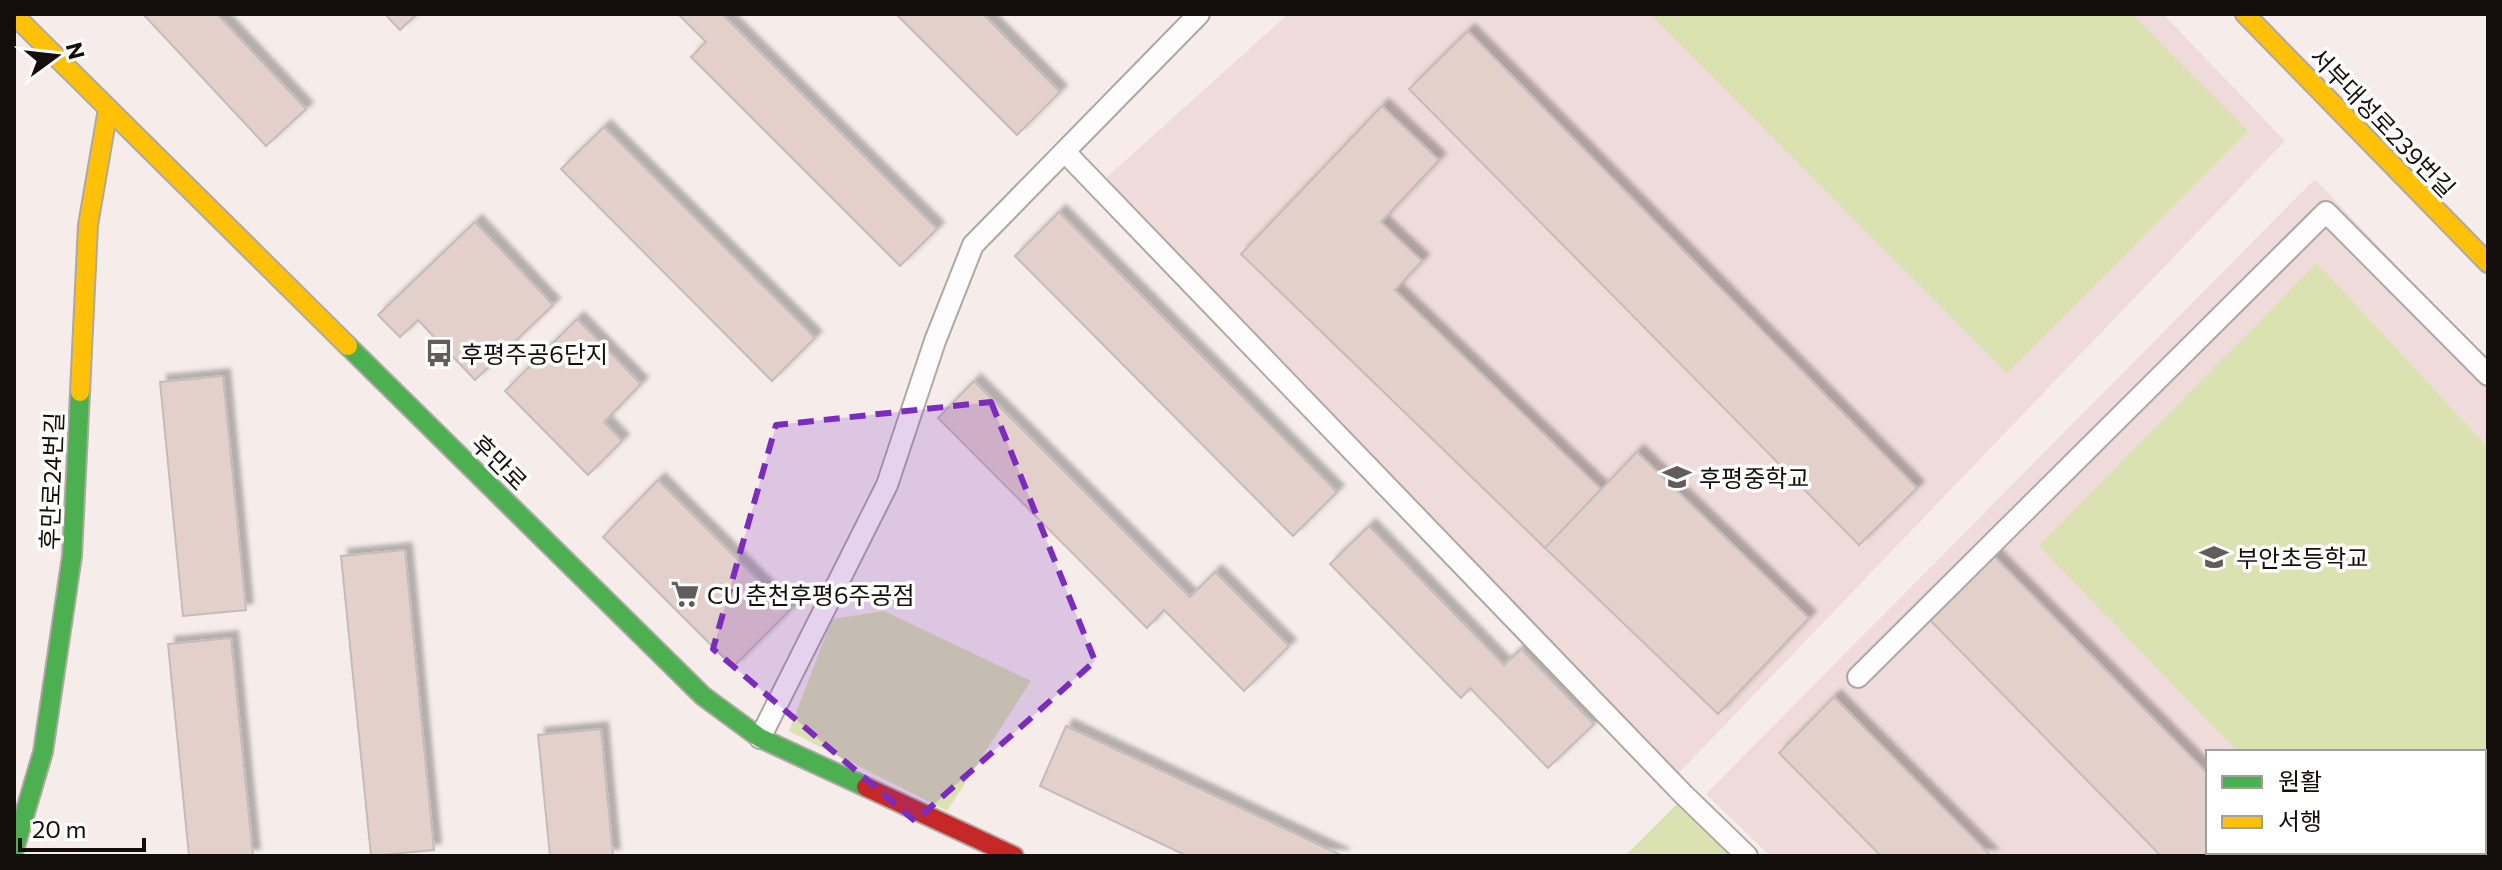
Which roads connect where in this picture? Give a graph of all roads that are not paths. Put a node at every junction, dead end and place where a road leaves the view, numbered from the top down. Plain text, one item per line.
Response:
1 (1199, 14) edge
2 (2245, 14) edge
3 (14, 15) edge
4 (108, 109) junction
5 (1065, 152) junction
6 (2488, 263) edge
7 (2488, 375) edge
8 (1858, 677) dead end
9 (760, 738) junction
10 (14, 850) edge
11 (1014, 856) edge
12 (1747, 856) edge

1 - 5 lane
2 - 6 street, 서부대성로239번길
3 - 4 street, 후만로
4 - 9 street, 후만로
4 - 10 street, 후만로24번길
5 - 9 lane
5 - 12 lane
7 - 8 lane
9 - 11 street, 후만로

